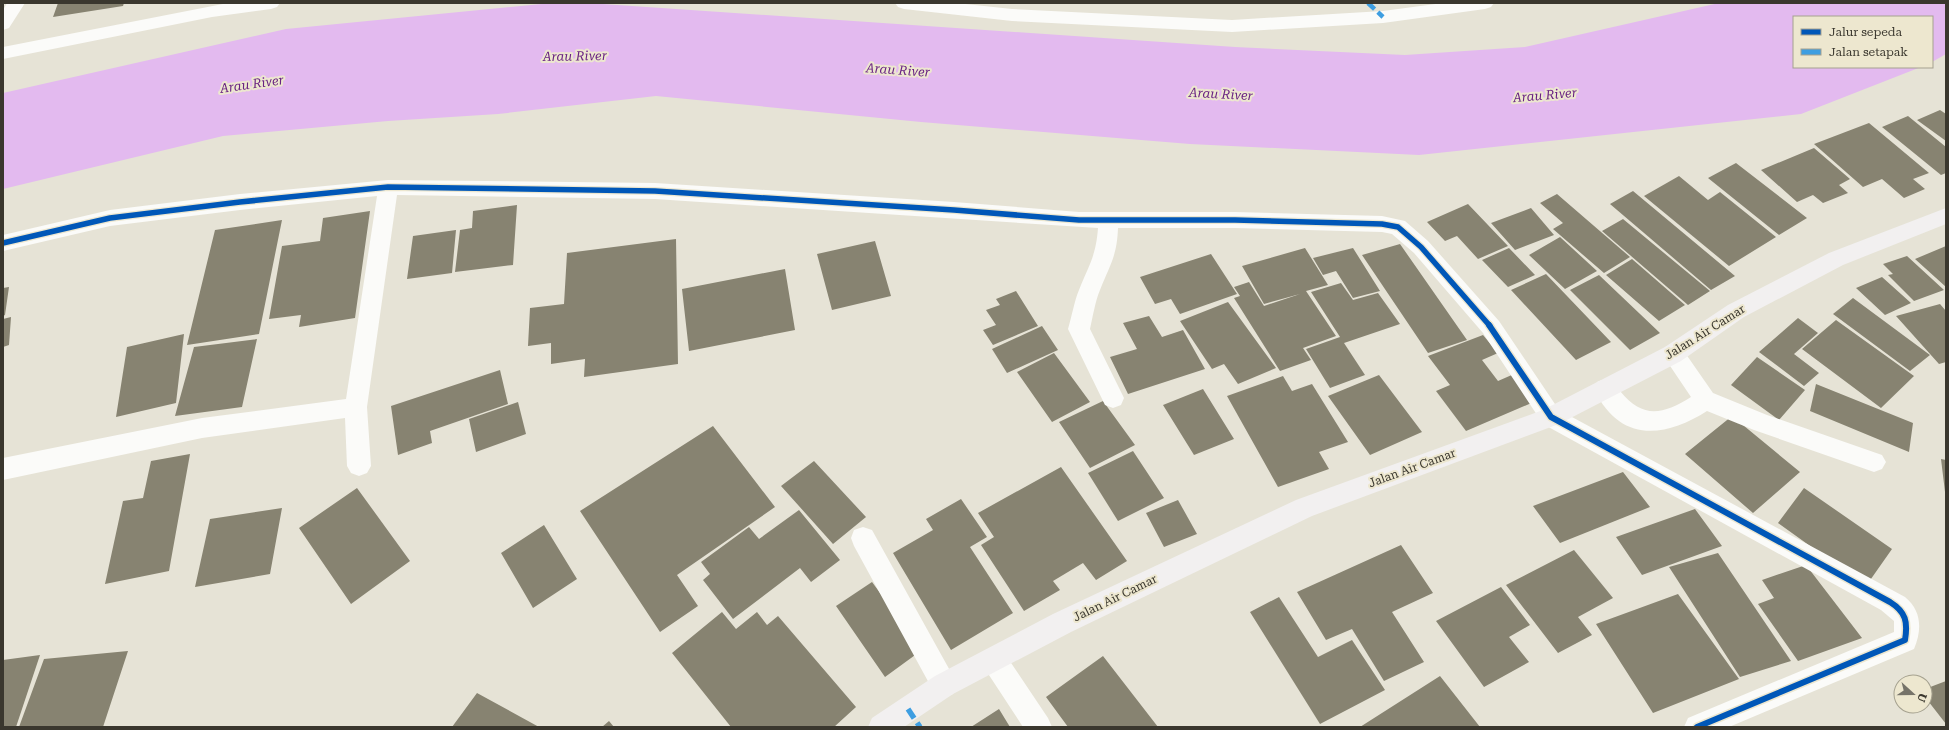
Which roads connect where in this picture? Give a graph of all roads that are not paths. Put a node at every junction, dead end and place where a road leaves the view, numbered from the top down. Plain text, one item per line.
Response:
1 (16, 3) edge
2 (271, 3) edge
3 (904, 3) edge
4 (1368, 3) edge
5 (1485, 3) edge
6 (1382, 17) junction
7 (3, 24) edge
8 (3, 53) edge
9 (388, 187) junction
10 (1946, 216) edge
11 (1108, 220) junction
12 (3, 243) edge
13 (1673, 354) junction
14 (1605, 389) junction
15 (1113, 398) dead end
16 (1705, 400) junction
17 (356, 407) junction
18 (1551, 417) junction
19 (1874, 462) dead end
20 (359, 466) dead end
21 (3, 469) edge
22 (863, 538) dead end
23 (994, 660) junction
24 (944, 685) junction
25 (881, 727) edge
26 (1039, 727) edge
27 (1697, 727) edge

1 - 7 street
2 - 8 street
3 - 6 street
4 - 6 street
5 - 6 street
9 - 11 street
9 - 12 street
9 - 17 street
10 - 13 main road, Jalan Air Camar
11 - 15 street
11 - 18 street
13 - 14 main road, Jalan Air Camar
13 - 16 street
14 - 16 street
14 - 18 main road, Jalan Air Camar
16 - 19 street
17 - 20 street
17 - 21 street
18 - 23 main road, Jalan Air Camar
18 - 27 street
22 - 24 street
23 - 24 main road, Jalan Air Camar
23 - 26 street
24 - 25 main road, Jalan Air Camar

